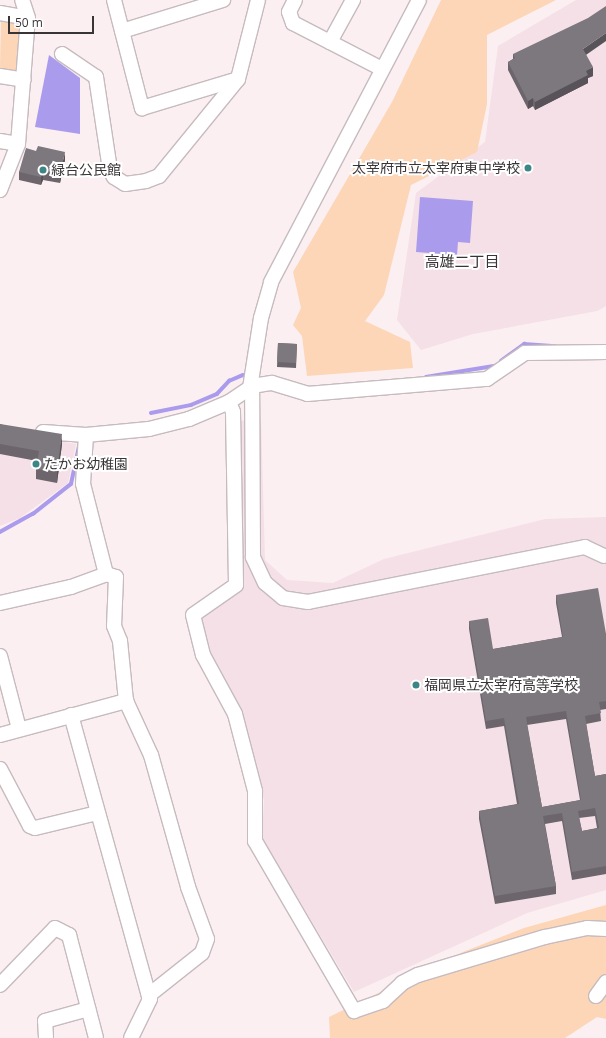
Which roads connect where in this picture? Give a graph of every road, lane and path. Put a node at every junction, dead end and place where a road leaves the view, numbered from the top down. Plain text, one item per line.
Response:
1 (22, 0) edge
2 (114, 0) edge
3 (223, 0) edge
4 (258, 0) edge
5 (295, 0) edge
6 (353, 0) edge
7 (418, 0) edge
8 (0, 13) edge
9 (28, 18) junction
10 (122, 31) junction
11 (330, 42) junction
12 (62, 54) dead end
13 (382, 69) junction
14 (0, 76) edge
15 (238, 79) junction
16 (24, 80) junction
17 (0, 141) edge
18 (18, 144) junction
19 (0, 190) edge
20 (606, 352) edge
21 (252, 386) junction
22 (229, 402) junction
23 (30, 430) edge
24 (86, 435) junction
25 (604, 556) dead end
26 (106, 574) junction
27 (0, 603) edge
28 (0, 656) edge
29 (126, 701) junction
30 (71, 715) junction
31 (19, 729) junction
32 (0, 735) edge
33 (0, 769) edge
34 (97, 813) junction
35 (606, 929) edge
36 (606, 982) edge
37 (0, 985) edge
38 (149, 995) junction
39 (596, 996) dead end
40 (88, 1009) junction
41 (46, 1038) edge
42 (96, 1038) edge
43 (131, 1038) edge

1 - 9 street
2 - 10 street
3 - 10 street
4 - 15 street
5 - 11 street
6 - 11 street
7 - 13 street
8 - 9 street
9 - 16 street
10 - 15 street
11 - 13 street
12 - 15 street
13 - 21 street
14 - 16 street
16 - 18 street
17 - 18 street
18 - 19 street
20 - 21 street
21 - 22 street
21 - 25 street
22 - 24 street
22 - 35 street
23 - 24 street
24 - 26 street
26 - 27 street
26 - 29 street
28 - 31 street
29 - 30 street
29 - 38 street
30 - 31 street
30 - 34 street
31 - 32 street
33 - 34 street
34 - 38 street
36 - 39 street
37 - 40 street
38 - 43 street
40 - 41 street
40 - 42 street

